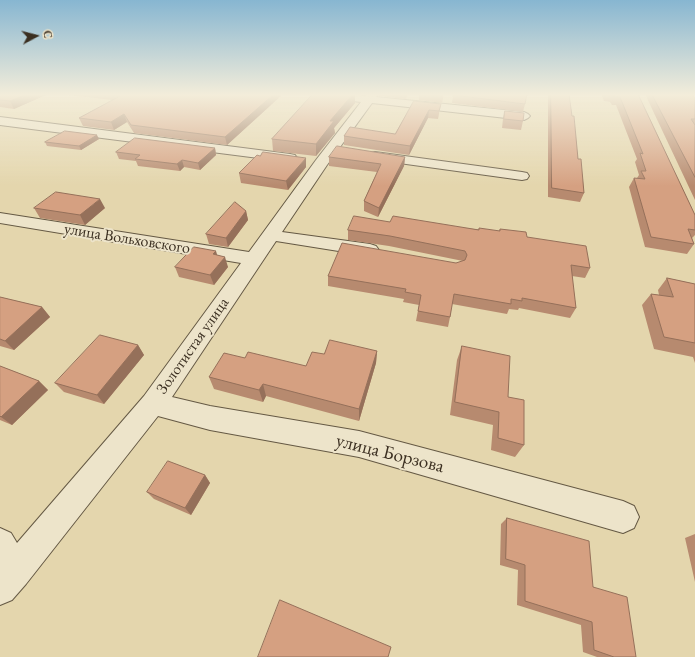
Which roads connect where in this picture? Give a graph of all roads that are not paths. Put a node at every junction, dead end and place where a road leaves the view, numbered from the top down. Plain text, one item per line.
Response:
1 (24, 125) edge
2 (356, 125) edge
3 (340, 154) junction
4 (522, 176) dead end
5 (0, 218) edge
6 (270, 235) junction
7 (389, 253) edge
8 (254, 259) junction
9 (153, 404) junction
10 (623, 517) dead end
11 (5, 568) edge

1 - 3 street
2 - 3 street, Золотистая улица
3 - 4 street
3 - 6 street, Золотистая улица
5 - 8 street, улица Вольховского
6 - 7 street
6 - 8 street, Золотистая улица
8 - 9 street, Золотистая улица
9 - 10 street, улица Борзова
9 - 11 street, Золотистая улица

